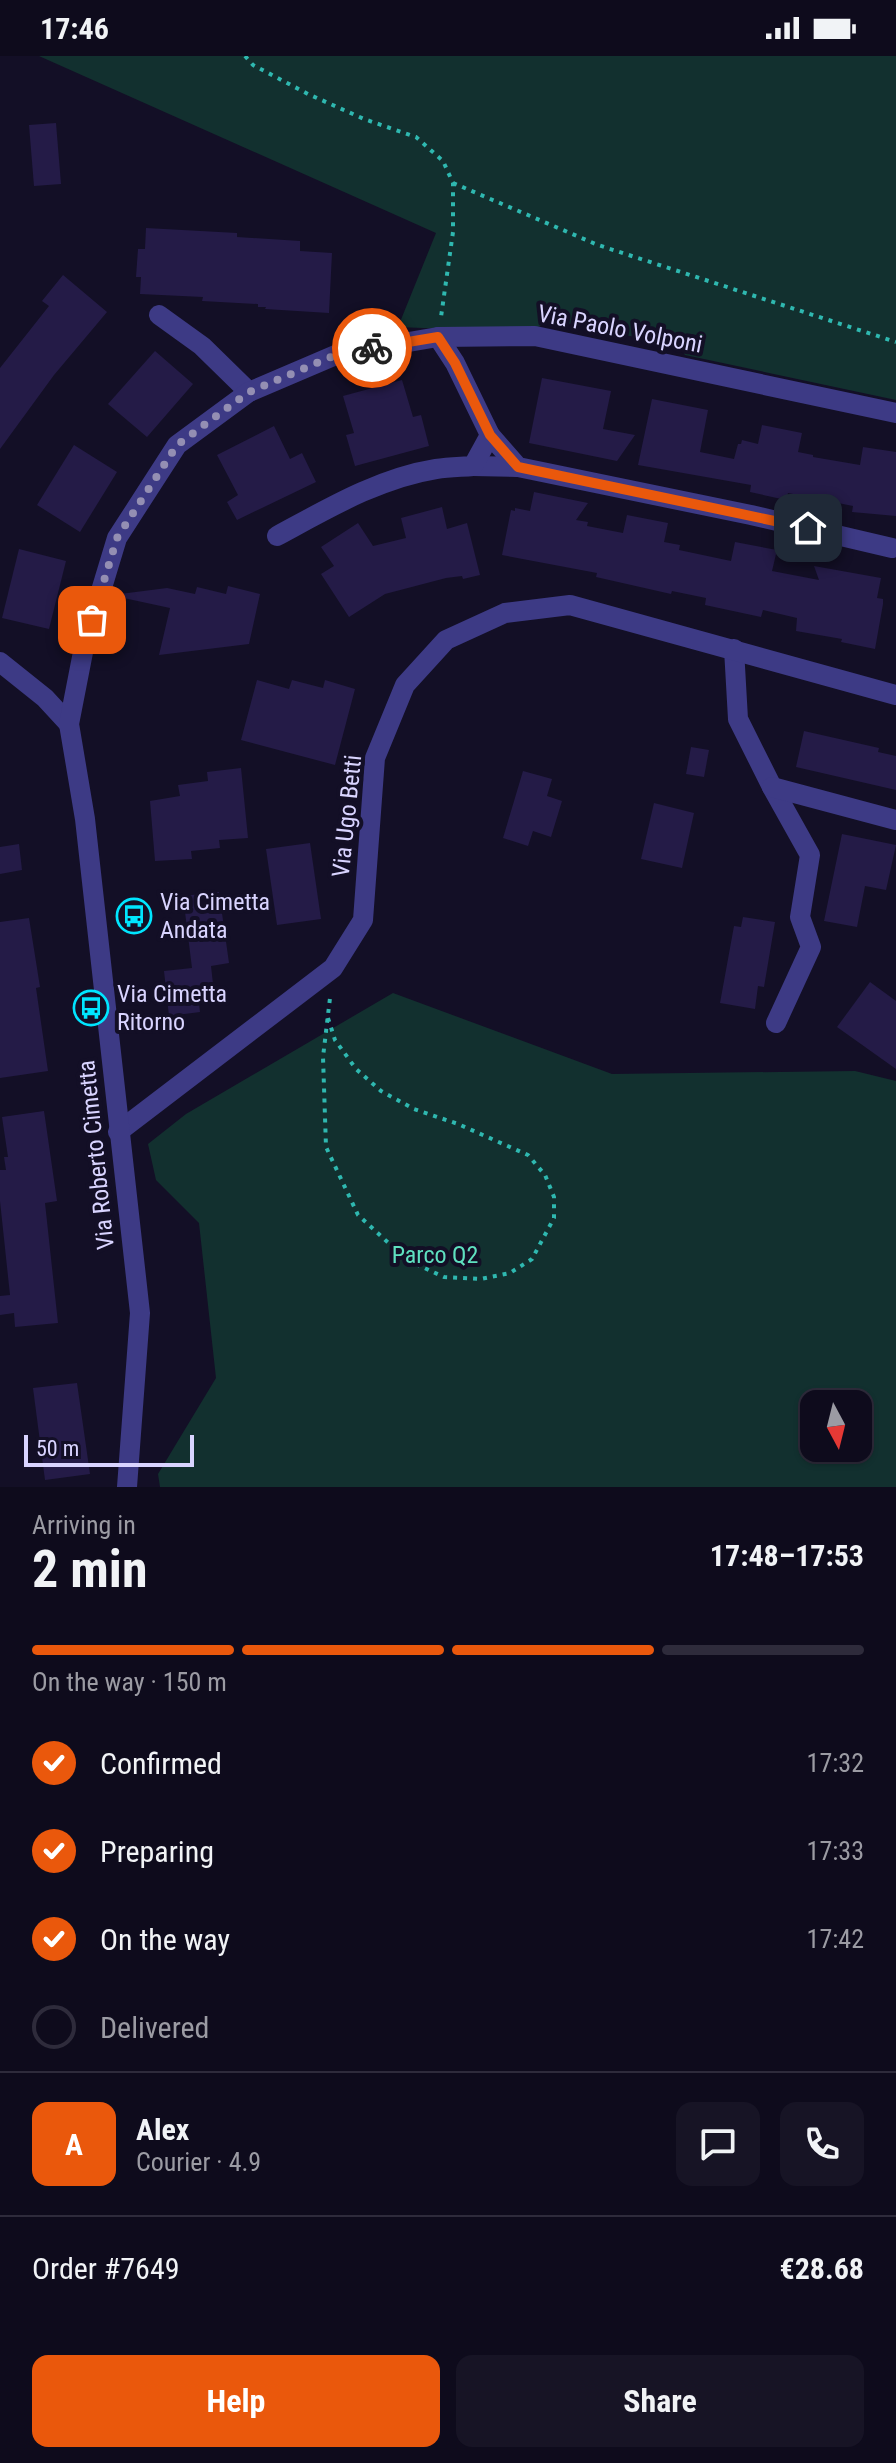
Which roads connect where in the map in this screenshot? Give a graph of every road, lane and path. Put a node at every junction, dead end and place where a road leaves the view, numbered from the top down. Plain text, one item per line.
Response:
1 (245, 56) edge
2 (453, 183) junction
3 (159, 315) dead end
4 (438, 337) junction
5 (896, 342) edge
6 (249, 392) junction
7 (896, 413) edge
8 (490, 435) junction
9 (473, 466) junction
10 (518, 467) junction
11 (277, 536) dead end
12 (892, 548) dead end
13 (734, 649) junction
14 (0, 662) edge
15 (896, 695) edge
16 (69, 724) junction
17 (772, 787) junction
18 (896, 820) edge
19 (333, 968) junction
20 (328, 1018) junction
21 (776, 1023) dead end
22 (118, 1132) junction
23 (127, 1487) edge

1 - 2 path
2 - 4 path
2 - 5 path
3 - 6 street
4 - 6 street, Via Paolo Volponi
4 - 7 street, Via Paolo Volponi
4 - 8 street
6 - 16 street, Via Paolo Volponi
8 - 9 street
8 - 10 street
9 - 10 street
9 - 11 street
10 - 12 street
13 - 15 street, Via Ugo Betti
13 - 17 street
13 - 19 street, Via Ugo Betti
14 - 16 street
16 - 22 street, Via Roberto Cimetta
17 - 18 street
17 - 21 street
19 - 20 path
19 - 22 street, Via Ugo Betti
20 - 20 path
22 - 23 street, Via Roberto Cimetta

